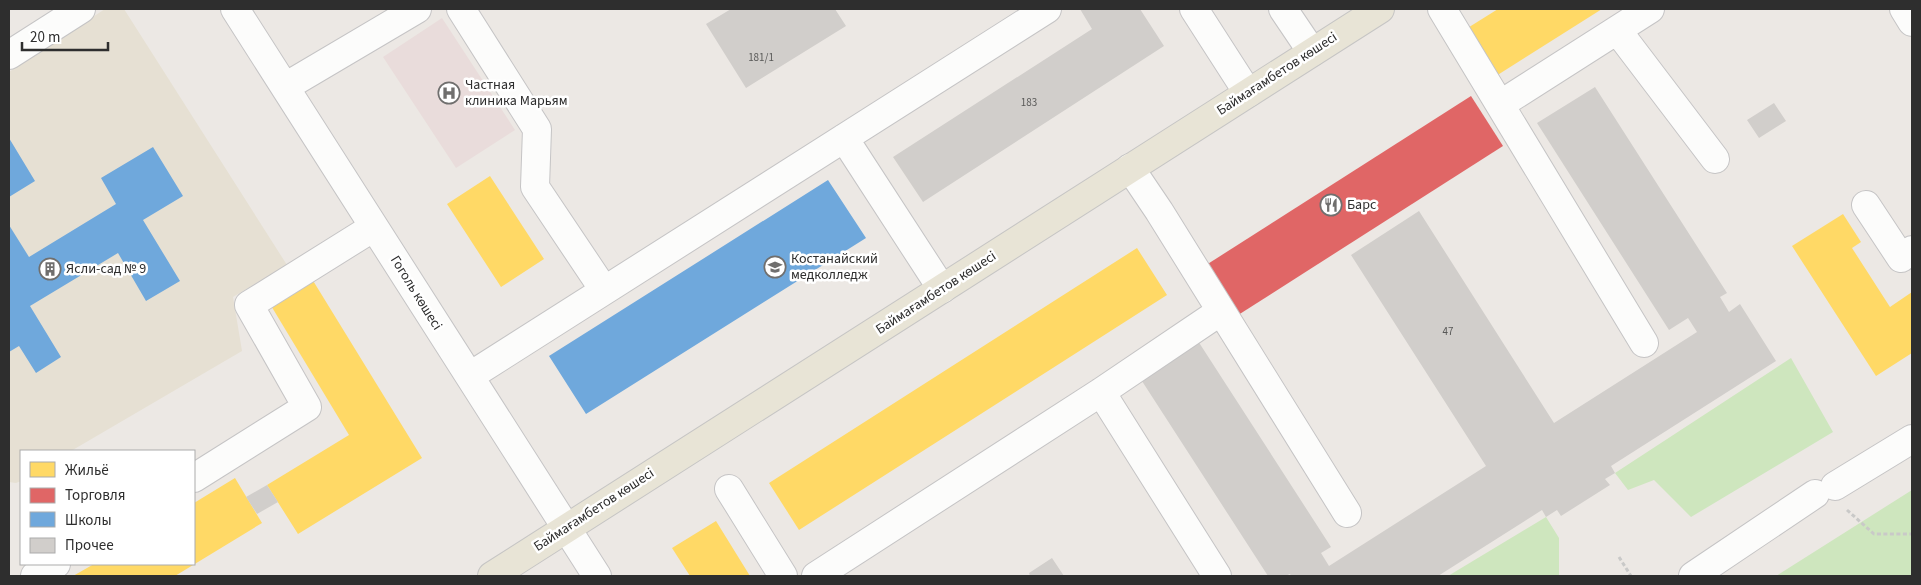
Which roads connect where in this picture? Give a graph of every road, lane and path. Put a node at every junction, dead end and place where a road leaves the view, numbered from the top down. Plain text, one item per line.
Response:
1 (81, 9) edge
2 (236, 9) edge
3 (417, 9) edge
4 (461, 9) edge
5 (1046, 9) edge
6 (1194, 9) edge
7 (1283, 9) edge
8 (1380, 9) edge
9 (1442, 9) edge
10 (1650, 9) edge
11 (1904, 9) edge
12 (1912, 22) edge
13 (1616, 30) junction
14 (1312, 52) junction
15 (9, 55) edge
16 (285, 87) junction
17 (1248, 93) junction
18 (1501, 104) junction
19 (844, 138) junction
20 (1715, 159) dead end
21 (1130, 168) junction
22 (1866, 206) dead end
23 (374, 227) junction
24 (1912, 250) edge
25 (942, 289) junction
26 (604, 290) junction
27 (1221, 311) junction
28 (1644, 343) dead end
29 (470, 376) junction
30 (1101, 392) junction
31 (1912, 439) edge
32 (195, 477) edge
33 (728, 489) dead end
34 (1828, 492) junction
35 (1347, 513) dead end
36 (567, 528) junction
37 (1912, 534) edge
38 (1619, 556) dead end
39 (54, 565) edge
40 (36, 576) edge
41 (492, 576) edge
42 (597, 576) edge
43 (784, 576) edge
44 (816, 576) edge
45 (1217, 576) edge
46 (1631, 576) edge
47 (1693, 576) edge

1 - 15 street
2 - 16 street, Гоголь көшесі
3 - 16 street
4 - 26 street
5 - 19 street
6 - 17 street
7 - 14 street
8 - 14 main road, Баймағамбетов көшесі
9 - 18 street
10 - 13 street
11 - 12 street
13 - 18 street
13 - 20 street
14 - 17 main road, Баймағамбетов көшесі
16 - 23 street, Гоголь көшесі
17 - 21 main road, Баймағамбетов көшесі
18 - 28 street
19 - 25 street
19 - 26 street
21 - 25 main road, Баймағамбетов көшесі
21 - 27 street
22 - 24 street
23 - 29 street, Гоголь көшесі
23 - 32 street
25 - 36 main road, Баймағамбетов көшесі
26 - 29 street
27 - 30 street
27 - 35 street
29 - 36 street, Гоголь көшесі
30 - 44 street
30 - 45 street
31 - 34 street
33 - 43 street
34 - 37 path
34 - 47 street
36 - 41 main road, Баймағамбетов көшесі
36 - 42 street, Гоголь көшесі
38 - 46 path
39 - 40 street

